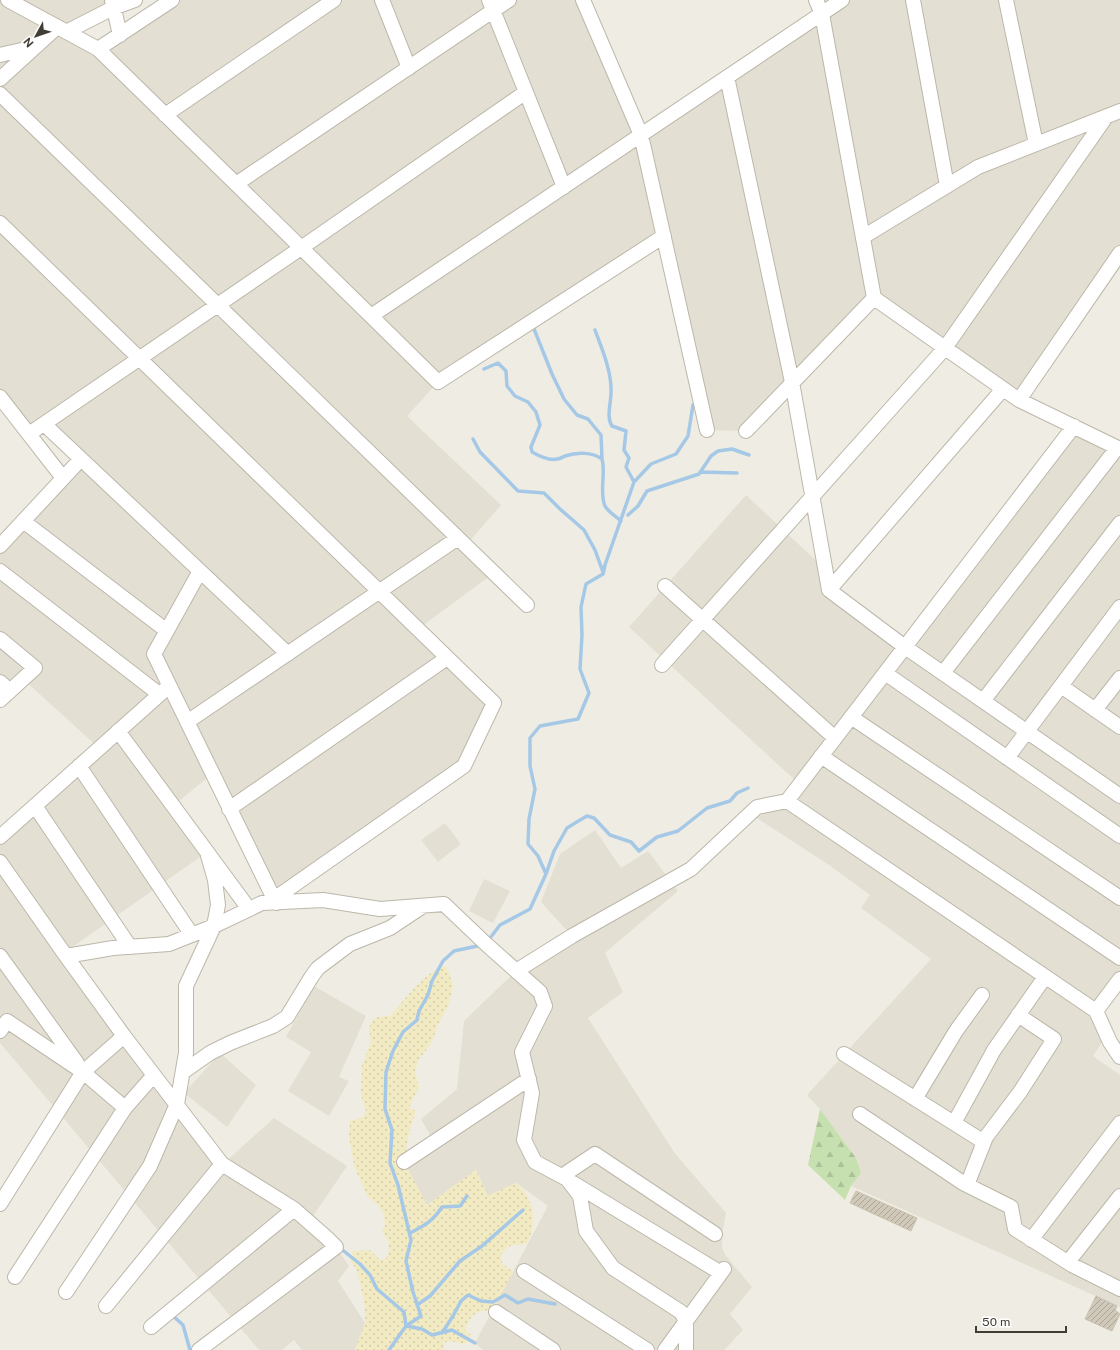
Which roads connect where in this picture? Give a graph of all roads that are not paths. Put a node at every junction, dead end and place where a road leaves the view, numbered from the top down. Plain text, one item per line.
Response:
1 (8, 0) edge
2 (135, 0) edge
3 (172, 0) edge
4 (334, 0) edge
5 (382, 0) edge
6 (509, 0) edge
7 (583, 0) edge
8 (816, 0) edge
9 (842, 0) edge
10 (914, 0) edge
11 (1006, 0) edge
12 (112, 4) edge
13 (491, 5) edge
14 (822, 14) junction
15 (61, 29) junction
16 (120, 35) junction
17 (35, 47) junction
18 (98, 49) junction
19 (0, 55) edge
20 (409, 68) junction
21 (727, 77) junction
22 (0, 79) edge
23 (526, 92) junction
24 (0, 94) edge
25 (1120, 111) edge
26 (165, 115) junction
27 (1106, 117) junction
28 (641, 135) junction
29 (1036, 144) junction
30 (236, 184) junction
31 (947, 186) junction
32 (564, 187) junction
33 (0, 223) edge
34 (664, 236) junction
35 (862, 237) junction
36 (301, 248) junction
37 (1120, 253) edge
38 (874, 298) junction
39 (218, 305) junction
40 (371, 316) junction
41 (945, 348) junction
42 (140, 358) junction
43 (792, 382) junction
44 (1003, 389) junction
45 (0, 397) edge
46 (1019, 400) junction
47 (44, 424) junction
48 (1074, 426) junction
49 (707, 430) dead end
50 (746, 431) dead end
51 (29, 434) junction
52 (1119, 448) edge
53 (81, 459) junction
54 (63, 478) junction
55 (812, 496) junction
56 (23, 521) junction
57 (1120, 523) edge
58 (458, 538) junction
59 (0, 546) edge
60 (0, 571) edge
61 (200, 571) junction
62 (665, 586) dead end
63 (829, 590) junction
64 (379, 591) junction
65 (527, 605) dead end
66 (1120, 606) edge
67 (702, 620) junction
68 (167, 631) junction
69 (0, 639) edge
70 (905, 647) junction
71 (288, 654) junction
72 (447, 658) junction
73 (662, 665) dead end
74 (885, 673) junction
75 (943, 673) junction
76 (1120, 678) edge
77 (1061, 686) junction
78 (164, 690) junction
79 (3, 691) edge
80 (983, 701) junction
81 (1095, 710) junction
82 (851, 717) junction
83 (187, 722) junction
84 (1120, 727) edge
85 (118, 731) junction
86 (1027, 732) junction
87 (835, 738) junction
88 (821, 756) junction
89 (1007, 758) junction
90 (79, 766) junction
91 (1120, 796) edge
92 (787, 801) junction
93 (35, 806) junction
94 (229, 809) junction
95 (1120, 836) edge
96 (0, 837) edge
97 (207, 852) junction
98 (2, 866) edge
99 (1120, 898) edge
100 (275, 901) junction
101 (423, 905) junction
102 (249, 910) junction
103 (214, 926) junction
104 (192, 935) junction
105 (130, 947) junction
106 (0, 956) edge
107 (66, 956) junction
108 (1120, 958) edge
109 (516, 971) junction
110 (1045, 977) junction
111 (1120, 980) edge
112 (982, 995) dead end
113 (1096, 1012) junction
114 (1018, 1015) junction
115 (0, 1031) edge
116 (124, 1036) junction
117 (844, 1054) dead end
118 (1120, 1057) edge
119 (83, 1072) junction
120 (183, 1072) junction
121 (154, 1075) junction
122 (529, 1078) junction
123 (915, 1099) junction
124 (176, 1104) junction
125 (125, 1108) junction
126 (860, 1114) dead end
127 (954, 1122) junction
128 (1120, 1123) edge
129 (984, 1142) junction
130 (404, 1162) dead end
131 (222, 1164) junction
132 (564, 1178) junction
133 (967, 1185) junction
134 (1120, 1196) edge
135 (0, 1204) edge
136 (294, 1209) junction
137 (715, 1234) dead end
138 (1031, 1240) junction
139 (1068, 1262) junction
140 (524, 1271) dead end
141 (15, 1277) dead end
142 (1118, 1286) edge
143 (66, 1292) dead end
144 (106, 1306) dead end
145 (496, 1312) dead end
146 (686, 1321) junction
147 (151, 1327) dead end
148 (199, 1350) edge
149 (553, 1350) edge
150 (647, 1350) edge
151 (665, 1350) edge
152 (686, 1350) edge

1 - 15 street
2 - 12 street
3 - 16 street
4 - 26 street
5 - 20 street
6 - 13 street
7 - 28 street
8 - 14 street
9 - 14 street
10 - 31 street
11 - 29 street
12 - 15 street
12 - 16 street
13 - 20 street
13 - 23 street
14 - 21 street
14 - 35 street
15 - 17 street
15 - 18 street
16 - 18 street
17 - 19 street
17 - 22 street
18 - 26 street
20 - 30 street
21 - 28 street
21 - 43 street
23 - 32 street
23 - 36 street
24 - 39 street
25 - 27 street
26 - 30 street
27 - 29 street
27 - 41 street
28 - 32 street
28 - 34 street
29 - 31 street
30 - 36 street
31 - 35 street
32 - 40 street
33 - 42 street
34 - 40 street
34 - 49 street
35 - 38 street
36 - 39 street
36 - 40 street
37 - 46 street
38 - 41 street
38 - 43 street
39 - 42 street
39 - 58 street
41 - 44 street
41 - 55 street
42 - 47 street
42 - 64 street
43 - 50 street
43 - 55 street
44 - 46 street
44 - 63 street
45 - 51 street
46 - 48 street
47 - 51 street
47 - 53 street
48 - 52 street
48 - 70 street
51 - 54 street
52 - 75 street
53 - 54 street
53 - 61 street
54 - 56 street
55 - 63 street
55 - 67 street
56 - 59 street
56 - 68 street
57 - 80 street
58 - 64 street
58 - 65 street
60 - 78 street
61 - 68 street
61 - 71 street
62 - 67 street
63 - 70 street
64 - 71 street
64 - 72 street
66 - 77 street
67 - 73 street
67 - 87 street
68 - 78 street
69 - 79 street
70 - 74 street
70 - 75 street
71 - 83 street
72 - 94 street
72 - 100 street
74 - 82 street
74 - 89 street
75 - 80 street
76 - 81 street
77 - 81 street
77 - 86 street
78 - 83 street
78 - 85 street
80 - 86 street
81 - 84 street
82 - 87 street
82 - 99 street
83 - 94 street
85 - 90 street
85 - 97 street
86 - 89 street
86 - 91 street
87 - 88 street
88 - 92 street
88 - 108 street
89 - 95 street
90 - 93 street
90 - 104 street
92 - 109 street
92 - 110 street
93 - 96 street
93 - 105 street
94 - 100 street
97 - 102 street
97 - 103 street
98 - 107 street
100 - 101 street
100 - 102 street
101 - 109 street
101 - 120 street
102 - 103 street
103 - 104 street
103 - 120 street
104 - 105 street
105 - 107 street
106 - 119 street
107 - 116 street
109 - 122 street
110 - 113 street
110 - 114 street
111 - 113 street
112 - 123 street
113 - 118 street
114 - 127 street
114 - 129 street
115 - 119 street
116 - 119 street
116 - 121 street
117 - 123 street
119 - 125 street
119 - 135 street
120 - 124 street
121 - 124 street
121 - 125 street
122 - 130 street
122 - 132 street
123 - 127 street
124 - 131 street
124 - 143 street
125 - 141 street
126 - 133 street
127 - 129 street
128 - 138 street
129 - 133 street
131 - 136 street
131 - 144 street
132 - 137 street
132 - 146 street
132 - 146 street
133 - 138 street
134 - 139 street
136 - 147 street
136 - 148 street
138 - 139 street
139 - 142 street
140 - 150 street
145 - 149 street
146 - 151 street
146 - 152 street

